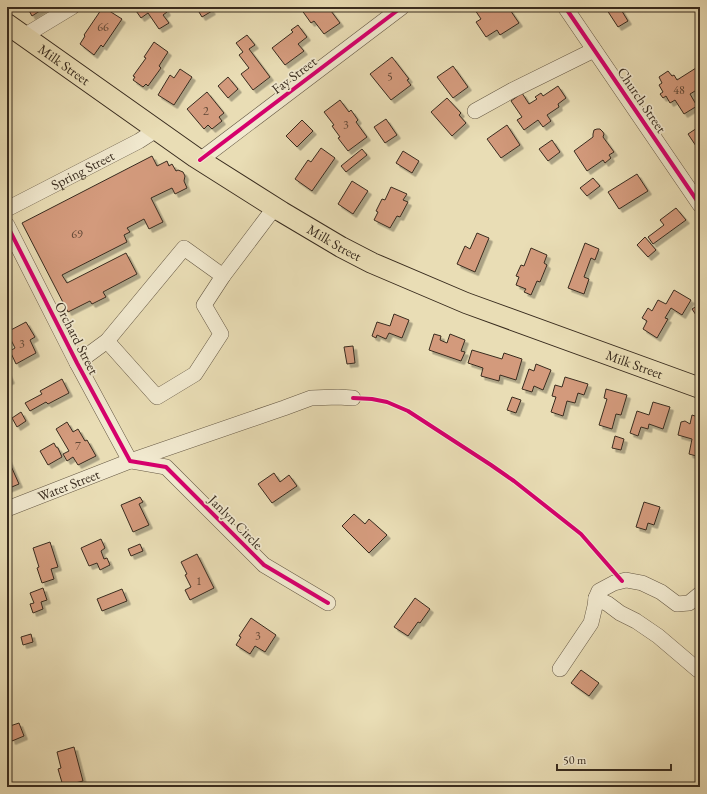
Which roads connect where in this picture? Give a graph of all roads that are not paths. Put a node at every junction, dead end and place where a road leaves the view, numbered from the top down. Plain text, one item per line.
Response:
1 (72, 7) edge
2 (402, 7) edge
3 (565, 7) edge
4 (7, 24) edge
5 (24, 36) junction
6 (594, 50) junction
7 (475, 111) dead end
8 (156, 130) junction
9 (200, 160) junction
10 (697, 195) edge
11 (275, 207) junction
12 (7, 209) edge
13 (7, 225) edge
14 (223, 276) junction
15 (107, 341) junction
16 (77, 363) junction
17 (700, 388) edge
18 (353, 398) dead end
19 (130, 461) junction
20 (7, 510) edge
21 (700, 594) edge
22 (596, 598) junction
23 (328, 602) dead end
24 (560, 669) dead end
25 (698, 670) dead end

1 - 5 street
2 - 9 street, Fay Street
3 - 6 street, Church Street
4 - 5 main road, Milk Street
5 - 8 main road, Milk Street
6 - 7 street
6 - 10 street, Church Street
8 - 9 main road, Milk Street
8 - 12 street, Spring Street
9 - 11 main road, Milk Street
11 - 14 street
11 - 17 main road, Milk Street
13 - 16 street, Orchard Street
14 - 15 street
14 - 15 street
15 - 16 street
16 - 19 street, Orchard Street
18 - 19 street, Water Street
19 - 20 street, Water Street
19 - 23 street, Janlyn Circle
21 - 22 street
22 - 24 street
22 - 25 street

